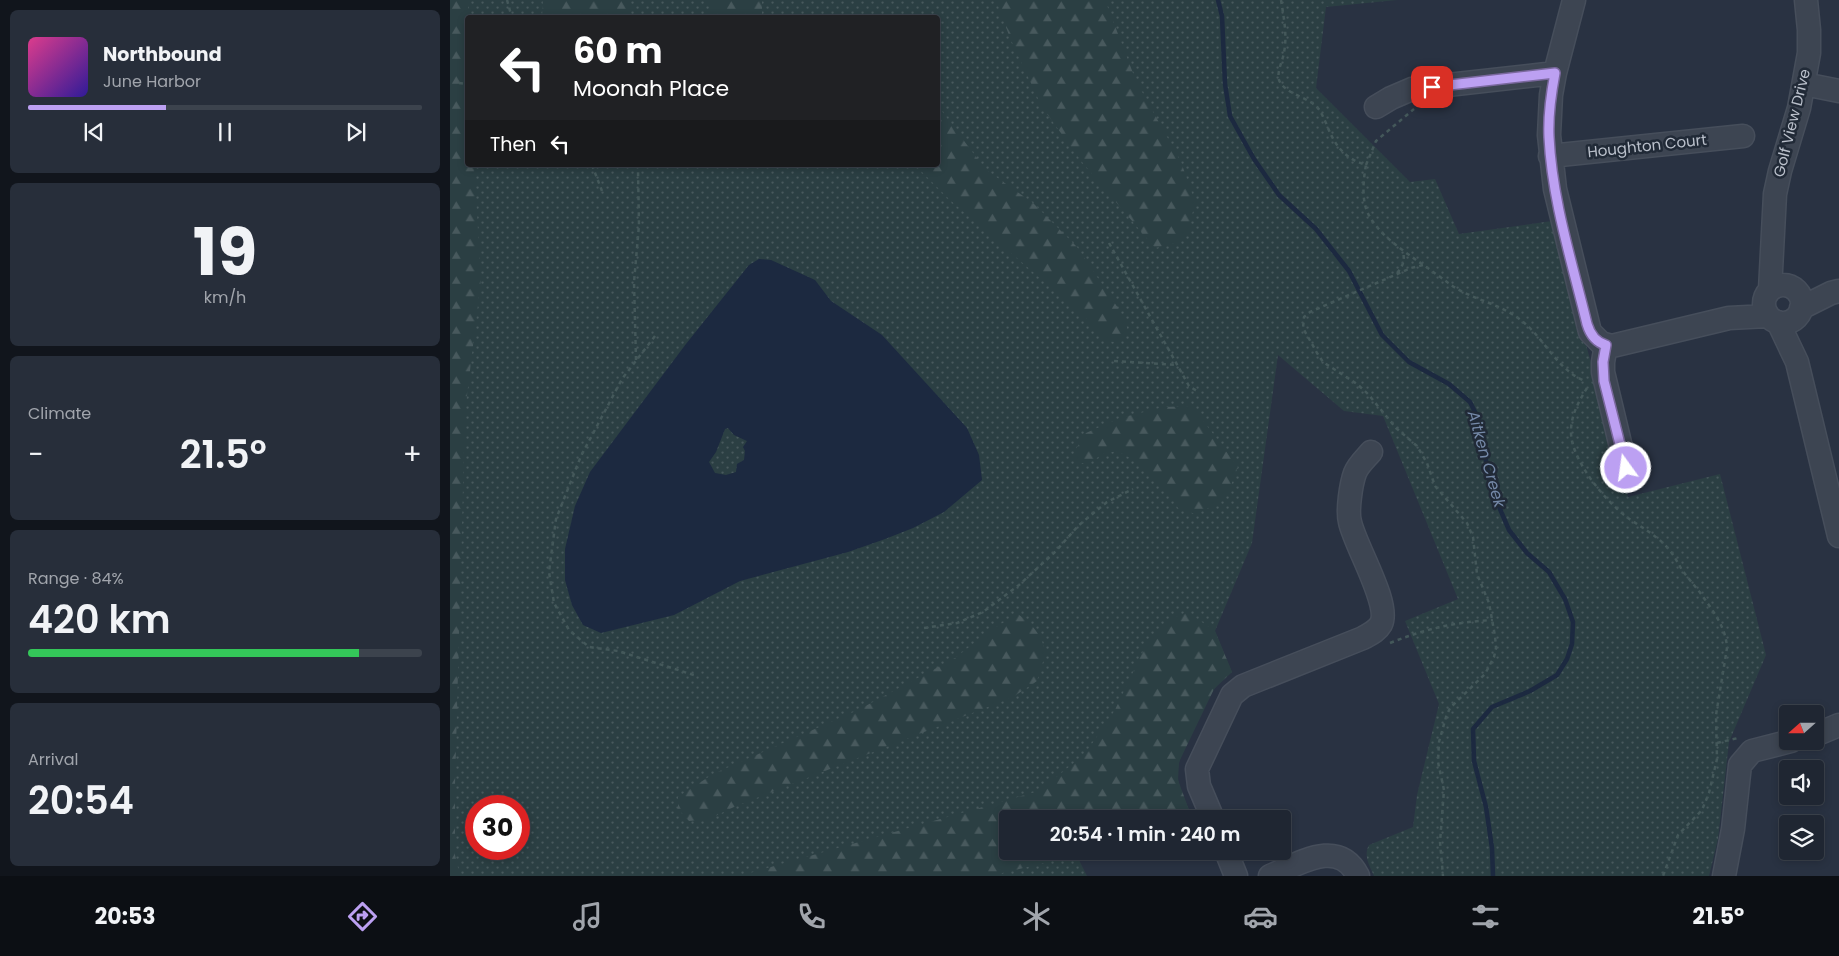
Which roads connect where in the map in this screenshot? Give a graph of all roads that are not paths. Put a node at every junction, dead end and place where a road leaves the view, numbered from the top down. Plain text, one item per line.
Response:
1 (1574, 0) edge
2 (1806, 0) edge
3 (1555, 73) junction
4 (1804, 84) junction
5 (1839, 91) edge
6 (1376, 107) dead end
7 (1743, 136) dead end
8 (1550, 156) junction
9 (1835, 292) edge
10 (1783, 304) junction
11 (1606, 345) junction
12 (1371, 452) dead end
13 (1626, 468) dead end
14 (1839, 536) edge
15 (1839, 725) edge
16 (1824, 731) edge
17 (1824, 735) edge
18 (1839, 735) edge
19 (1779, 744) edge
20 (1209, 810) edge
21 (1230, 860) edge
22 (1236, 876) edge
23 (1270, 876) edge
24 (1358, 876) edge
25 (1724, 876) edge

1 - 3 street
2 - 4 street, Golf View Drive
3 - 6 street
3 - 8 street
4 - 5 street
4 - 10 street, Golf View Drive
7 - 8 street, Houghton Court
8 - 11 street
9 - 10 street
10 - 11 street
10 - 14 street, Golf View Drive
11 - 13 street
12 - 20 street
15 - 16 street
17 - 18 street
19 - 25 street
21 - 22 street
23 - 24 street

